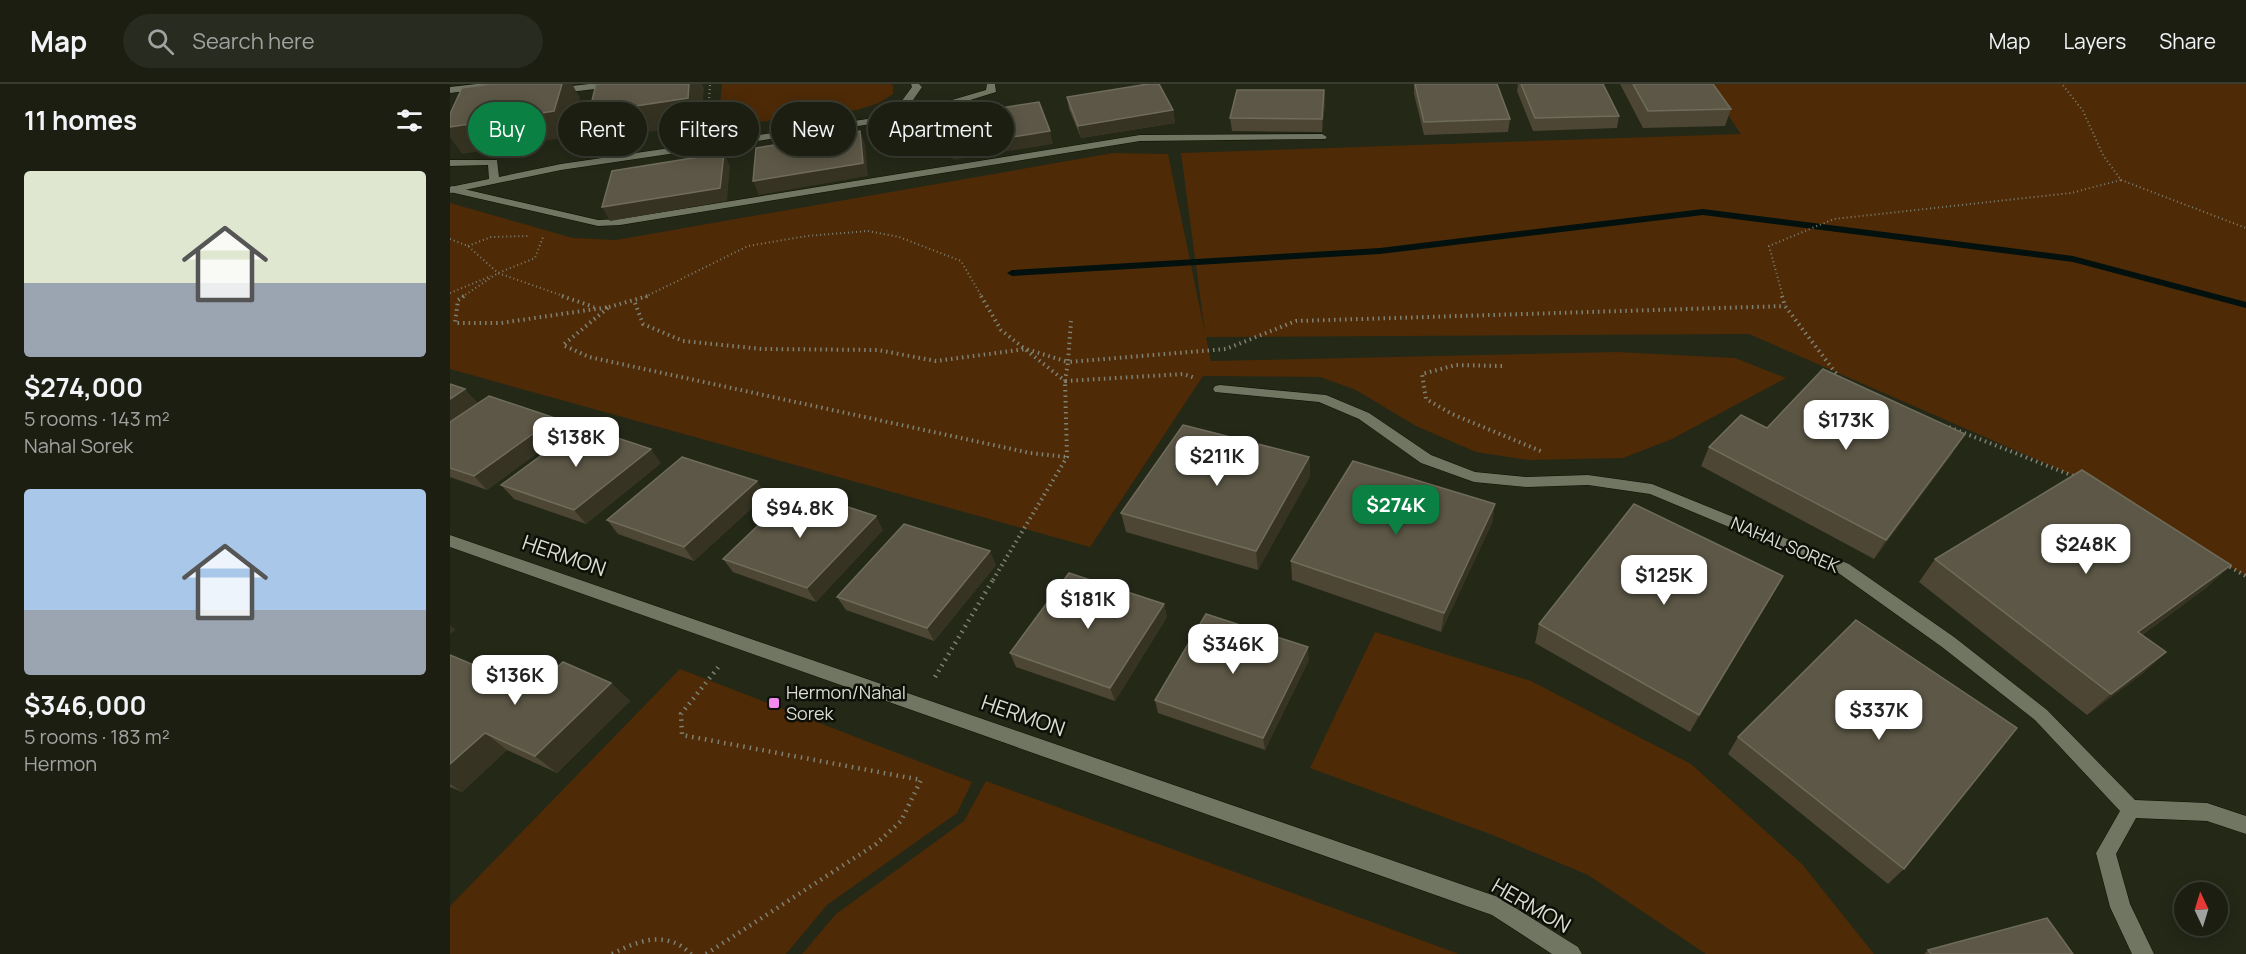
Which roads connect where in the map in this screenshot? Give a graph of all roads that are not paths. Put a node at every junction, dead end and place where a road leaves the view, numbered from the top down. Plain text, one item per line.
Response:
1 (465, 84) edge
2 (500, 84) edge
3 (611, 84) edge
4 (915, 84) edge
5 (991, 84) edge
6 (450, 89) edge
7 (544, 92) edge
8 (861, 123) junction
9 (1322, 136) edge
10 (450, 163) edge
11 (494, 179) junction
12 (451, 189) edge
13 (1220, 389) dead end
14 (450, 541) edge
15 (2131, 809) junction
16 (2246, 825) edge
17 (1571, 954) edge
18 (2144, 954) edge

1 - 6 street
2 - 6 street
3 - 7 street
4 - 8 street
5 - 8 street
8 - 11 street
9 - 12 street
10 - 11 street
11 - 12 street
13 - 15 street, NAHAL SOREK
14 - 17 street, HERMON
15 - 16 street
15 - 18 street

